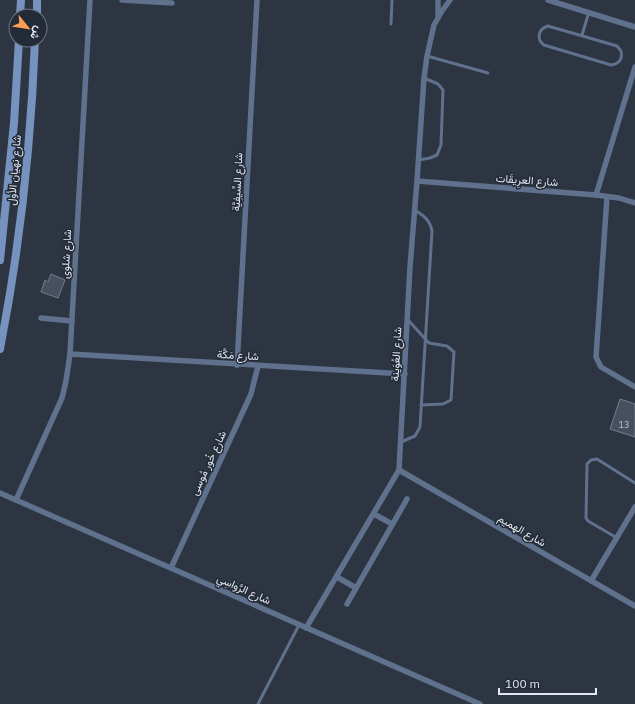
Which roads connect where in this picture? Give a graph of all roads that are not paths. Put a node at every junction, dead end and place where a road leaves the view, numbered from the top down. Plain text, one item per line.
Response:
1 (90, 0) edge
2 (122, 0) edge
3 (257, 0) edge
4 (392, 0) edge
5 (438, 0) edge
6 (450, 0) edge
7 (548, 0) edge
8 (172, 4) dead end
9 (589, 12) junction
10 (438, 19) junction
11 (391, 24) dead end
12 (635, 27) edge
13 (582, 35) junction
14 (19, 48) edge
15 (34, 48) edge
16 (427, 56) junction
17 (635, 67) edge
18 (488, 73) dead end
19 (424, 78) junction
20 (418, 160) junction
21 (417, 181) junction
22 (596, 195) junction
23 (607, 197) junction
24 (635, 203) edge
25 (414, 209) junction
26 (0, 260) edge
27 (41, 318) dead end
28 (407, 320) junction
29 (72, 321) junction
30 (425, 340) junction
31 (0, 350) edge
32 (70, 354) junction
33 (237, 365) junction
34 (258, 366) junction
35 (405, 374) junction
36 (635, 387) edge
37 (421, 405) junction
38 (401, 442) junction
39 (399, 470) junction
40 (635, 483) edge
41 (0, 493) edge
42 (407, 499) dead end
43 (16, 500) junction
44 (635, 507) edge
45 (374, 514) junction
46 (392, 524) junction
47 (617, 538) junction
48 (171, 568) junction
49 (337, 577) junction
50 (591, 582) junction
51 (356, 588) junction
52 (347, 604) dead end
53 (635, 606) edge
54 (298, 625) junction
55 (306, 628) junction
56 (258, 704) edge
57 (480, 704) edge

1 - 29 street, شارع شلوى
2 - 8 street
3 - 33 street, شارع السِّيفِيَّة
4 - 11 lane
5 - 10 street, شارع العُوَينة
6 - 10 street, شارع العُوَينة
7 - 9 street
9 - 12 street
9 - 13 lane
10 - 16 street, شارع العُوَينة
13 - 13 lane
14 - 26 main road, شارع نهيان الأول
15 - 31 main road, شارع نهيان الأول
16 - 18 lane
16 - 19 street, شارع العُوَينة
17 - 22 street
19 - 20 street, شارع العُوَينة
19 - 20 lane
20 - 21 street, شارع العُوَينة
21 - 22 street, شارع العرِيقَات
21 - 25 street, شارع العُوَينة
22 - 23 street, شارع العرِيقَات
23 - 24 street, شارع العرِيقَات
23 - 36 street
25 - 28 street, شارع العُوَينة
25 - 30 lane
27 - 29 street
28 - 30 lane
28 - 35 street, شارع العُوَينة
29 - 32 street, شارع شلوى
30 - 37 lane
30 - 37 lane
32 - 33 street, شارع مَكَّة
32 - 43 street, شارع شلوى
33 - 34 street, شارع مَكَّة
34 - 35 street, شارع مَكَّة
34 - 48 street, شارع خُور مُوسى
35 - 38 street, شارع العُوَينة
37 - 38 lane
38 - 39 street, شارع العُوَينة
39 - 45 street, شارع العُوَينة
39 - 50 street, شارع الهميم
40 - 47 lane
41 - 43 street, شارع الرَّواسِي
42 - 46 street
43 - 48 street, شارع الرَّواسِي
44 - 47 street
45 - 46 street
45 - 49 street, شارع العُوَينة
46 - 51 street
47 - 50 street
48 - 54 street, شارع الرَّواسِي
49 - 51 street
49 - 55 street, شارع العُوَينة
50 - 53 street, شارع الهميم
51 - 52 street
54 - 55 street, شارع الرَّواسِي
54 - 56 lane
55 - 57 street, شارع الرَّواسِي

